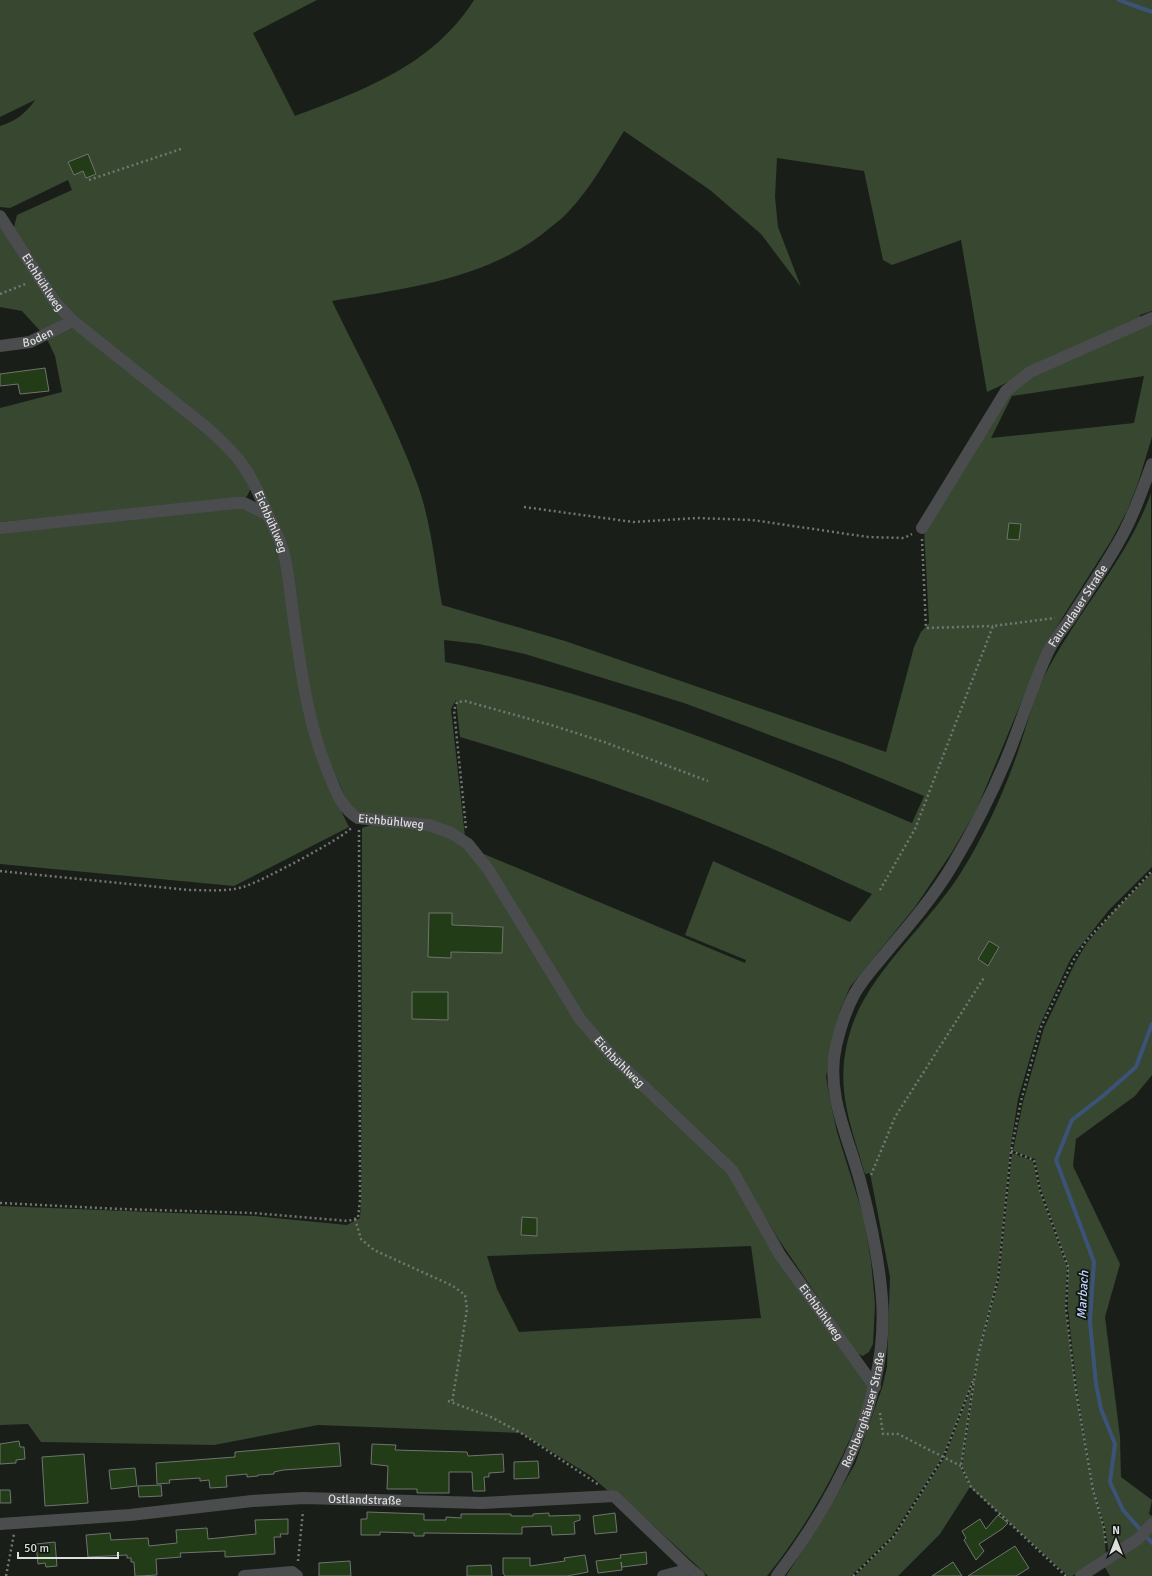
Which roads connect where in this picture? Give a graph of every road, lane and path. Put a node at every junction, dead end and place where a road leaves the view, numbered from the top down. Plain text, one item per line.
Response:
1 (181, 149) dead end
2 (90, 180) dead end
3 (0, 216) edge
4 (40, 278) junction
5 (0, 294) edge
6 (1152, 318) edge
7 (73, 321) junction
8 (0, 346) edge
9 (1152, 464) edge
10 (524, 508) dead end
11 (268, 515) junction
12 (0, 528) edge
13 (922, 528) junction
14 (1072, 616) junction
15 (993, 626) junction
16 (708, 781) dead end
17 (358, 818) junction
18 (468, 844) junction
19 (0, 871) edge
20 (1152, 871) edge
21 (880, 890) dead end
22 (985, 976) dead end
23 (1011, 1151) junction
24 (863, 1194) junction
25 (0, 1203) edge
26 (355, 1219) junction
27 (975, 1377) junction
28 (874, 1387) junction
29 (448, 1401) dead end
30 (452, 1403) junction
31 (880, 1406) dead end
32 (961, 1466) junction
33 (614, 1496) junction
34 (304, 1498) junction
35 (17, 1522) junction
36 (0, 1524) edge
37 (1152, 1524) edge
38 (1109, 1558) junction
39 (694, 1573) edge
40 (6, 1576) edge
41 (244, 1576) edge
42 (297, 1576) edge
43 (663, 1576) edge
44 (777, 1576) edge
45 (853, 1576) edge
46 (1066, 1576) edge
47 (1081, 1576) edge

1 - 2 path
3 - 4 street, Eichbühlweg
4 - 5 path
4 - 7 street, Eichbühlweg
6 - 13 street
7 - 8 street, Boden
7 - 11 street, Eichbühlweg
9 - 14 street, Faurndauer Straße
10 - 13 path
11 - 12 street
11 - 17 street, Eichbühlweg
13 - 15 path
14 - 15 path
14 - 24 street, Faurndauer Straße
15 - 21 path
16 - 18 path
17 - 18 street, Eichbühlweg
17 - 19 path
17 - 26 path
18 - 28 street, Eichbühlweg
20 - 23 path
22 - 24 path
23 - 27 path
23 - 38 path
24 - 28 street, Rechberghäuser Straße
25 - 26 path
26 - 30 path
27 - 32 path
27 - 45 path
28 - 44 street, Rechberghäuser Straße
29 - 30 path
30 - 33 path
31 - 32 path
32 - 46 path
33 - 34 street, Ostlandstraße
33 - 39 street
34 - 35 street, Ostlandstraße
34 - 42 path
35 - 36 street, Ostlandstraße
35 - 40 path
37 - 38 street
38 - 47 street
39 - 43 street
41 - 42 street

